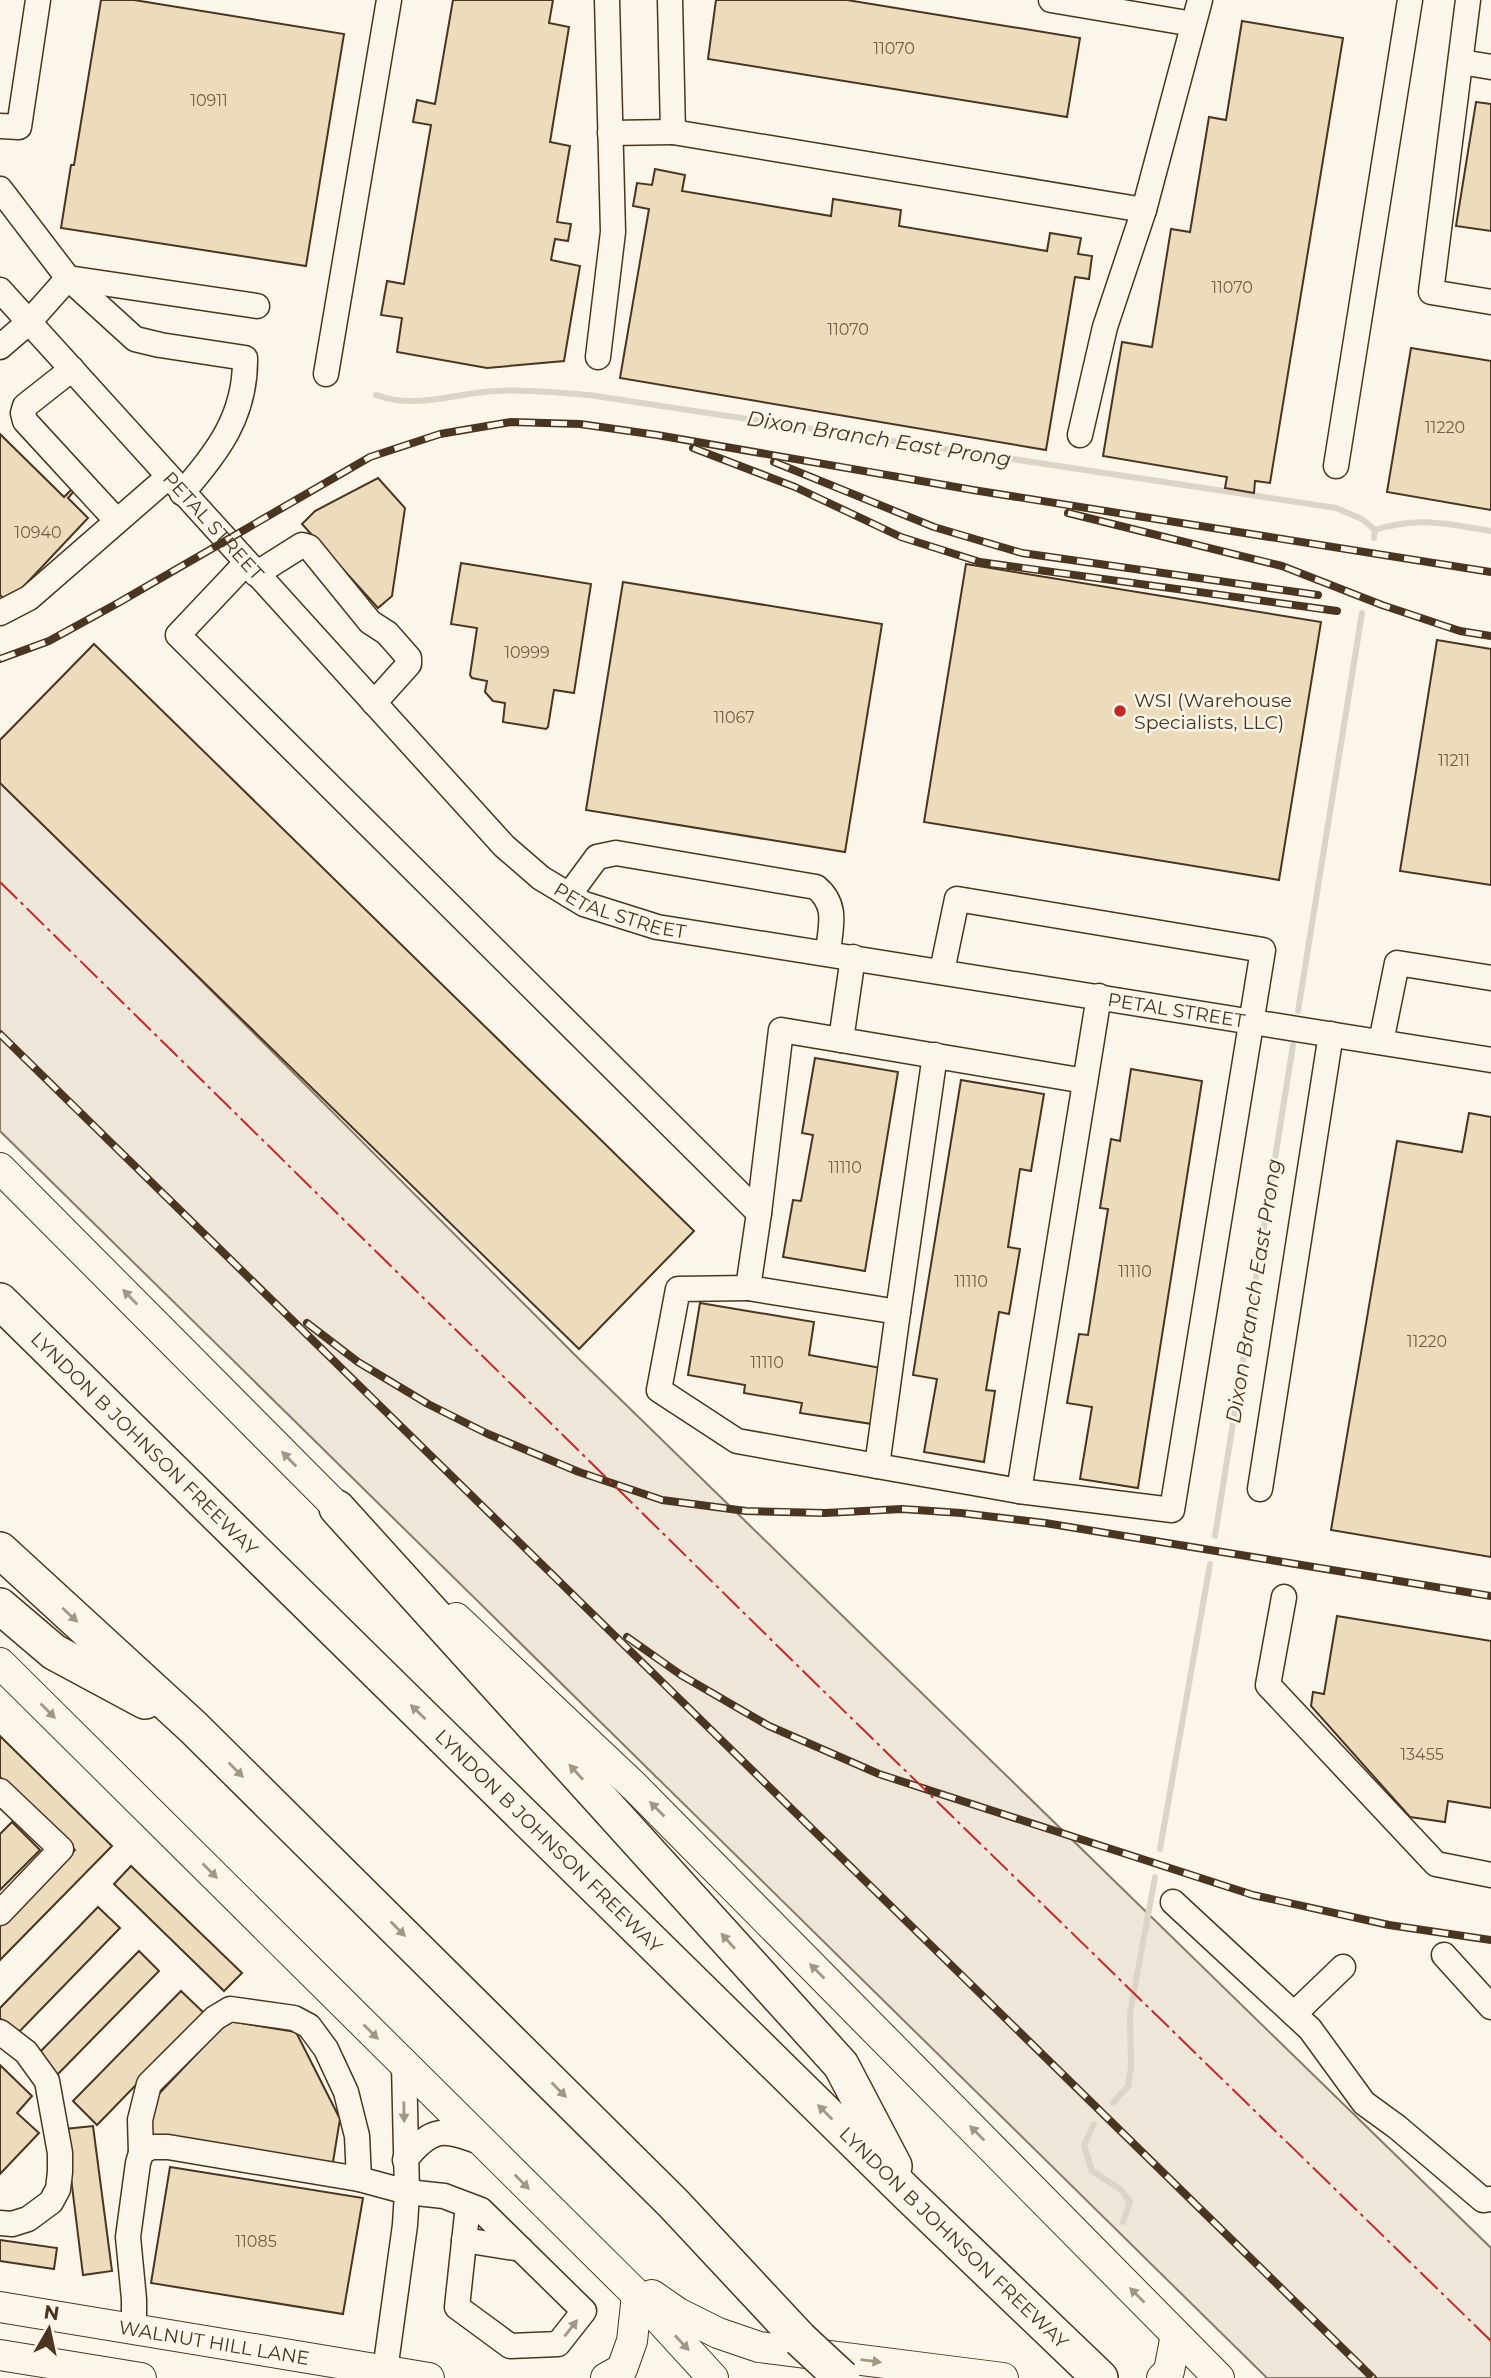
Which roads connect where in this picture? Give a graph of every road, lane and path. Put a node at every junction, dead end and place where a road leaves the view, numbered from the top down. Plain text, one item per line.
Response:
1 (38, 0) edge
2 (389, 0) edge
3 (607, 0) edge
4 (670, 0) edge
5 (1051, 0) edge
6 (1410, 0) edge
7 (1468, 0) edge
8 (1475, 0) edge
9 (1491, 2) edge
10 (1197, 12) edge
11 (1461, 62) junction
12 (1491, 67) edge
13 (0, 126) edge
14 (673, 132) junction
15 (610, 134) junction
16 (0, 189) edge
17 (1144, 210) junction
18 (68, 278) junction
19 (0, 290) edge
20 (1491, 302) edge
21 (257, 306) dead end
22 (29, 322) junction
23 (0, 347) edge
24 (598, 357) dead end
25 (72, 369) junction
26 (326, 374) dead end
27 (1080, 435) dead end
28 (1336, 466) dead end
29 (175, 485) junction
30 (117, 521) junction
31 (251, 569) junction
32 (0, 613) edge
33 (374, 703) junction
34 (569, 895) junction
35 (828, 953) junction
36 (853, 957) junction
37 (942, 971) junction
38 (1491, 978) edge
39 (1099, 996) junction
40 (1253, 1021) junction
41 (1331, 1034) junction
42 (841, 1040) junction
43 (1381, 1042) junction
44 (935, 1055) junction
45 (1491, 1060) edge
46 (1084, 1080) junction
47 (0, 1168) edge
48 (760, 1213) junction
49 (748, 1288) junction
50 (0, 1301) edge
51 (898, 1312) junction
52 (877, 1466) junction
53 (1260, 1489) dead end
54 (1019, 1491) junction
55 (337, 1508) junction
56 (0, 1550) edge
57 (1284, 1597) dead end
58 (0, 1605) edge
59 (0, 1663) edge
60 (192, 1727) junction
61 (3, 1801) edge
62 (1491, 1875) edge
63 (1173, 1902) dead end
64 (0, 1913) edge
65 (1444, 1955) dead end
66 (1343, 1967) dead end
67 (1491, 2007) edge
68 (1294, 2014) junction
69 (0, 2032) edge
70 (404, 2065) junction
71 (483, 2143) junction
72 (141, 2153) junction
73 (405, 2160) junction
74 (359, 2179) junction
75 (407, 2192) junction
76 (908, 2194) junction
77 (1491, 2199) edge
78 (468, 2205) junction
79 (0, 2223) edge
80 (464, 2240) junction
81 (521, 2249) junction
82 (605, 2264) junction
83 (637, 2295) junction
84 (0, 2307) edge
85 (134, 2329) junction
86 (1176, 2335) junction
87 (0, 2355) edge
88 (58, 2371) edge
89 (1093, 2371) edge
90 (385, 2374) edge
91 (141, 2378) edge
92 (429, 2378) edge
93 (606, 2378) edge
94 (713, 2378) edge
95 (842, 2378) edge
96 (1003, 2378) edge
97 (1162, 2378) edge
98 (1219, 2378) edge

1 - 13 street
2 - 26 street
3 - 15 street
4 - 14 street
5 - 10 street
6 - 28 street
7 - 11 street
8 - 9 street
10 - 17 street
11 - 12 street
11 - 20 street
14 - 15 street
14 - 17 street
15 - 24 street
16 - 18 street
17 - 27 street
18 - 21 street
18 - 22 street
18 - 29 street
19 - 22 street, PETAL STREET
22 - 23 street
22 - 25 street, PETAL STREET
25 - 29 street, PETAL STREET
25 - 30 street
29 - 30 street
29 - 31 street, PETAL STREET
30 - 32 street
31 - 33 street, PETAL STREET
31 - 33 street
31 - 48 street
33 - 34 street, PETAL STREET
34 - 35 street, PETAL STREET
34 - 35 street
35 - 36 street, PETAL STREET
36 - 37 street, PETAL STREET
36 - 42 street
37 - 39 street, PETAL STREET
37 - 40 street
38 - 43 street
39 - 40 street, PETAL STREET
39 - 46 street
40 - 41 street, PETAL STREET
40 - 54 street
41 - 43 street, PETAL STREET
41 - 53 street
42 - 44 street
42 - 48 street
43 - 45 street, PETAL STREET
44 - 46 street
44 - 51 street
46 - 54 street
55 -> 47 main road
48 - 49 street
49 - 51 street
49 - 52 street
76 -> 50 highway, LYNDON B JOHNSON FREEWAY
51 - 52 street
52 - 54 street
76 -> 55 highway
86 -> 55 main road
56 -> 60 highway
57 - 62 street
58 - 60 highway
59 -> 70 main road
60 -> 95 highway, bridge
61 - 64 street
63 - 68 street
65 - 67 street
66 - 68 street
68 - 77 street
69 - 79 street
70 - 71 main road
70 -> 73 street
71 - 73 street
71 -> 82 main road
72 - 74 street
72 - 74 street
72 - 85 street
73 - 75 street
74 - 75 street
75 - 78 street
75 - 90 street
76 - 89 highway, LYNDON B JOHNSON FREEWAY
78 - 80 street
78 - 81 street
80 - 81 street
80 -> 81 street
82 - 83 main road
82 -> 96 main road
83 - 93 main road
83 -> 94 main road
84 - 85 main road, WALNUT HILL LANE
85 - 90 main road, WALNUT HILL LANE
86 - 97 main road
86 - 98 main road
87 - 88 main road
88 - 91 main road
90 - 92 main road, WALNUT HILL LANE

